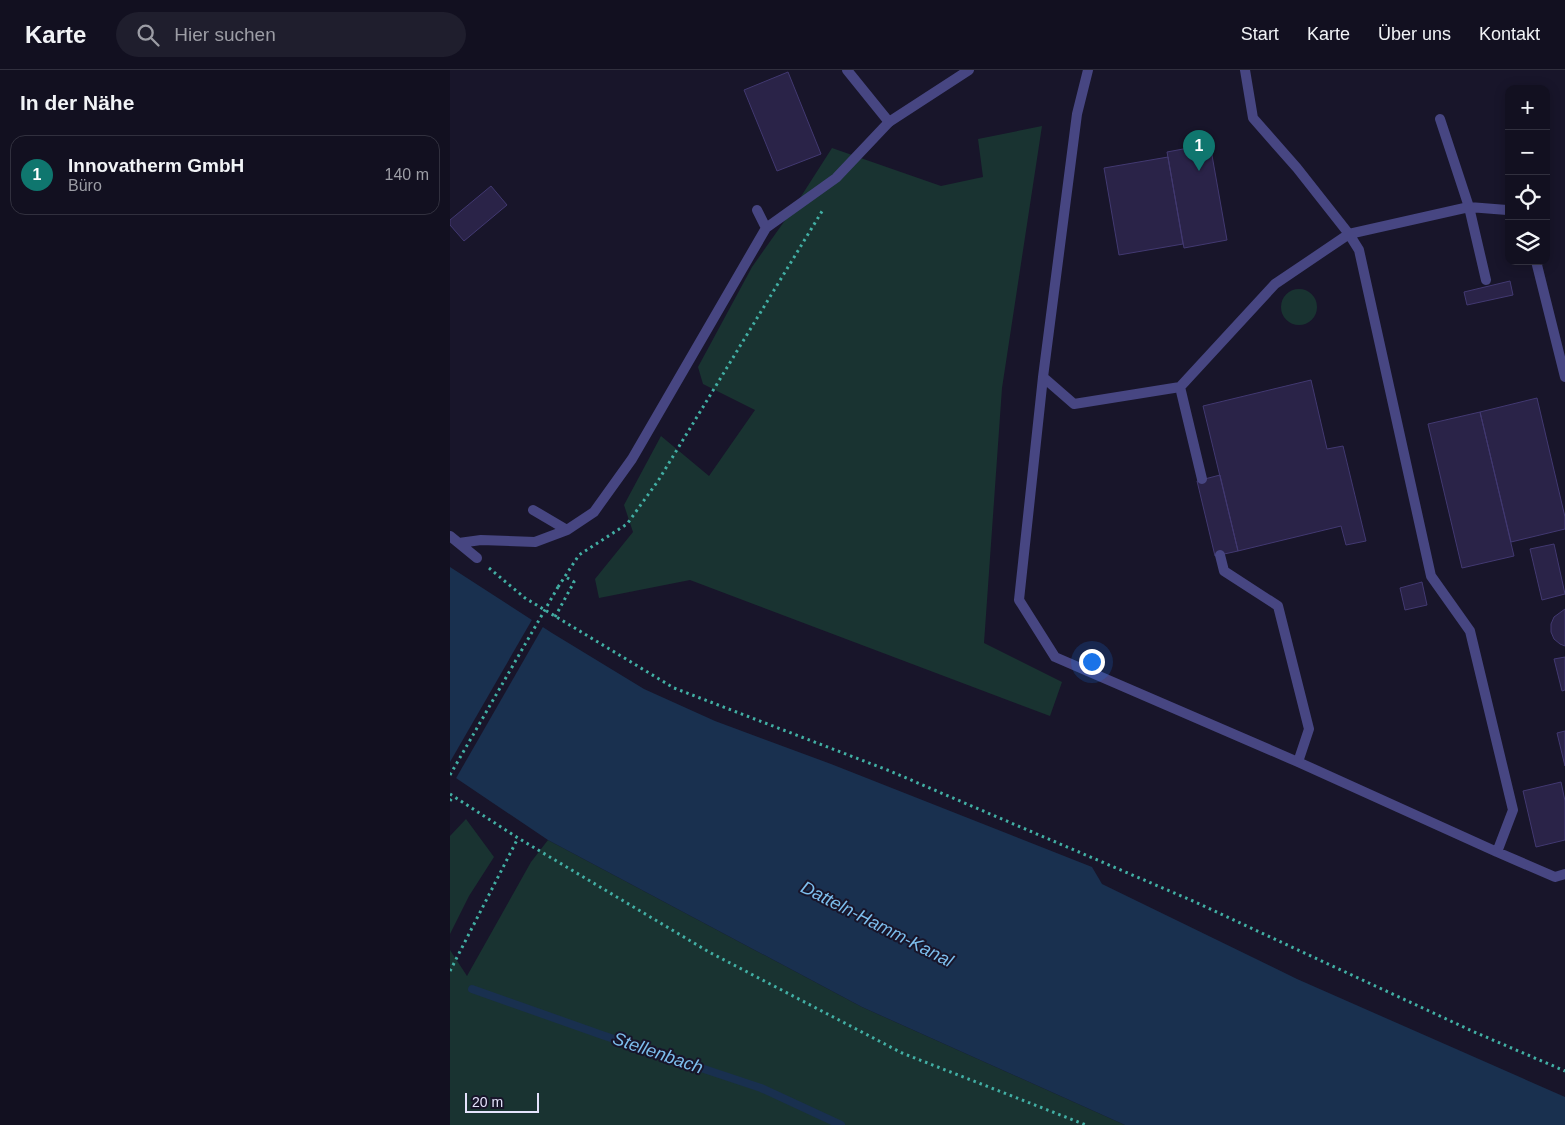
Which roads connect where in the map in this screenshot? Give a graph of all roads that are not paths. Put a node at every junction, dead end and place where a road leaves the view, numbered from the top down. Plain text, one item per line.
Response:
1 (847, 70) edge
2 (969, 70) edge
3 (1088, 70) edge
4 (1245, 70) edge
5 (1440, 119) dead end
6 (889, 122) junction
7 (1469, 207) junction
8 (757, 210) dead end
9 (1505, 210) edge
10 (766, 228) junction
11 (1349, 234) junction
12 (1537, 265) edge
13 (1486, 280) dead end
14 (1042, 377) junction
15 (1565, 377) edge
16 (1180, 387) junction
17 (1202, 480) dead end
18 (533, 510) dead end
19 (567, 530) junction
20 (450, 536) edge
21 (459, 543) junction
22 (1220, 555) dead end
23 (477, 558) road end
24 (1298, 762) junction
25 (1497, 852) junction
26 (1565, 874) edge

1 - 6 street
2 - 6 street
3 - 14 street
4 - 11 street
5 - 7 street
6 - 10 street
7 - 9 street
7 - 11 street
7 - 13 street
8 - 10 street
10 - 19 street
11 - 16 street
11 - 25 street
12 - 15 street
14 - 16 street
14 - 24 street
16 - 17 street
18 - 19 street
19 - 21 street
20 - 21 street
21 - 23 street
22 - 24 street
24 - 25 street
25 - 26 street

